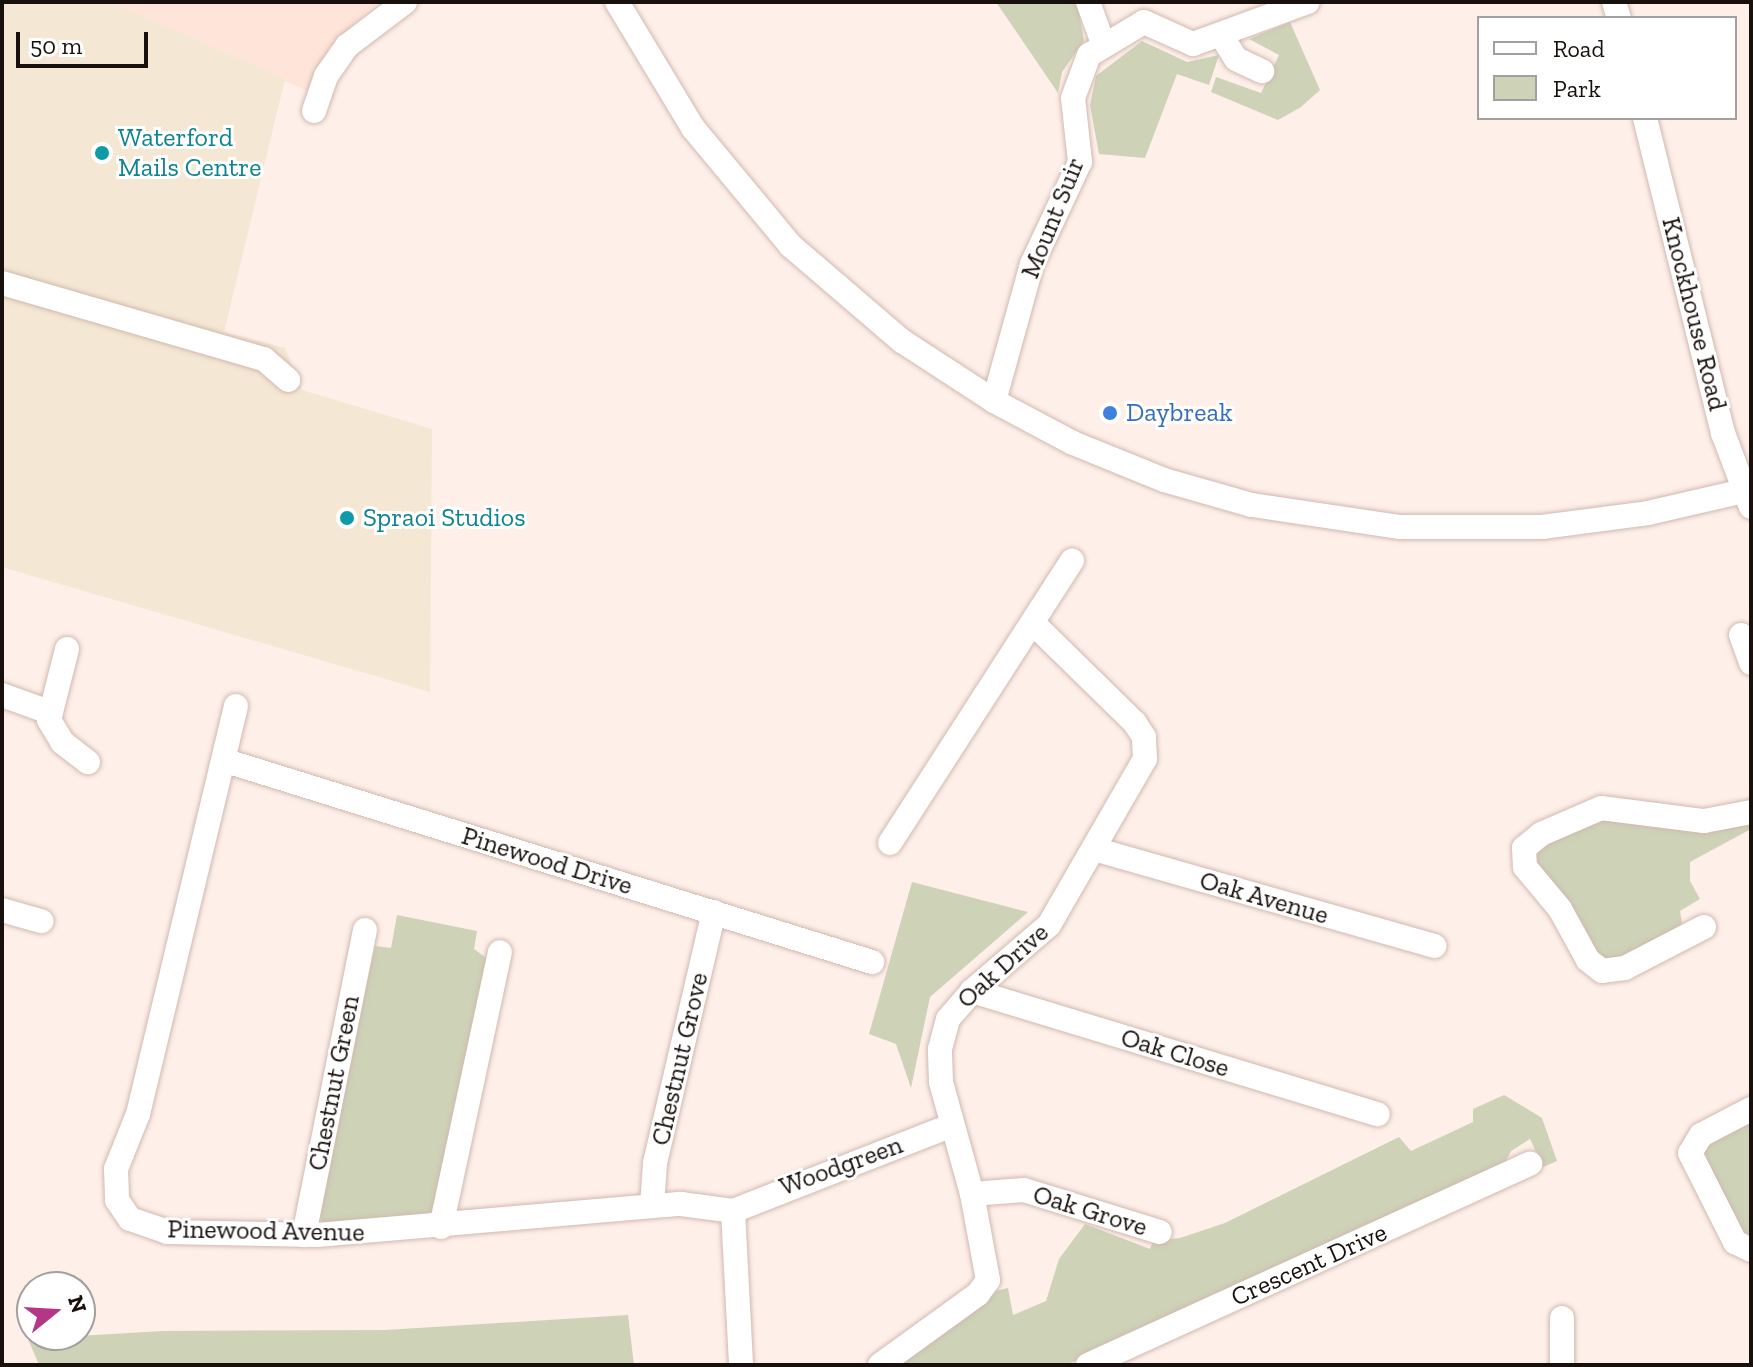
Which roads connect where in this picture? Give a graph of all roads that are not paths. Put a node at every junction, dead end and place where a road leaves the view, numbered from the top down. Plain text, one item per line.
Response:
1 (405, 2) edge
2 (617, 2) edge
3 (1292, 4) edge
4 (1098, 5) edge
5 (1221, 35) junction
6 (1103, 43) junction
7 (1262, 71) dead end
8 (314, 111) dead end
9 (1645, 120) edge
10 (2, 283) edge
11 (288, 380) dead end
12 (994, 401) junction
13 (1747, 499) edge
14 (1072, 561) dead end
15 (1034, 624) junction
16 (1741, 635) dead end
17 (67, 649) dead end
18 (1751, 663) edge
19 (2, 695) edge
20 (236, 706) dead end
21 (49, 712) junction
22 (223, 760) junction
23 (88, 762) dead end
24 (1751, 812) edge
25 (890, 843) dead end
26 (1094, 849) junction
27 (2, 910) edge
28 (714, 912) junction
29 (41, 921) dead end
30 (1704, 927) dead end
31 (365, 930) dead end
32 (1434, 946) dead end
33 (500, 952) dead end
34 (872, 962) dead end
35 (972, 991) junction
36 (1751, 1109) edge
37 (1378, 1114) dead end
38 (952, 1125) junction
39 (1530, 1164) dead end
40 (972, 1194) junction
41 (652, 1206) junction
42 (733, 1211) junction
43 (441, 1227) junction
44 (1160, 1232) dead end
45 (304, 1235) junction
46 (1751, 1250) edge
47 (1562, 1318) dead end
48 (741, 1365) edge
49 (880, 1365) edge
50 (1088, 1365) edge
51 (1562, 1365) edge

1 - 8 street
2 - 12 street
3 - 5 street, Mount Suir
4 - 6 street
5 - 6 street, Mount Suir
5 - 7 street
6 - 12 street, Mount Suir
9 - 13 street, Knockhouse Road
10 - 11 street
12 - 13 street
14 - 15 street
15 - 25 street
15 - 26 street, Oak Drive
16 - 18 street
17 - 21 street
19 - 21 street
20 - 22 street, Pinewood Avenue
21 - 23 street
22 - 28 street, Pinewood Drive
22 - 45 street, Pinewood Avenue
24 - 30 street
26 - 32 street, Oak Avenue
26 - 35 street, Oak Drive
27 - 29 street
28 - 34 street, Pinewood Drive
28 - 41 street, Chestnut Grove
31 - 45 street, Chestnut Green
33 - 43 street
35 - 37 street, Oak Close
35 - 38 street, Oak Drive
36 - 46 street
38 - 40 street, Oak Drive
38 - 42 street, Woodgreen
39 - 50 street, Crescent Drive
40 - 44 street, Oak Grove
40 - 49 street, Oak Drive
41 - 42 street, Pinewood Avenue
41 - 43 street, Pinewood Avenue
42 - 48 street
43 - 45 street, Pinewood Avenue
47 - 51 street

